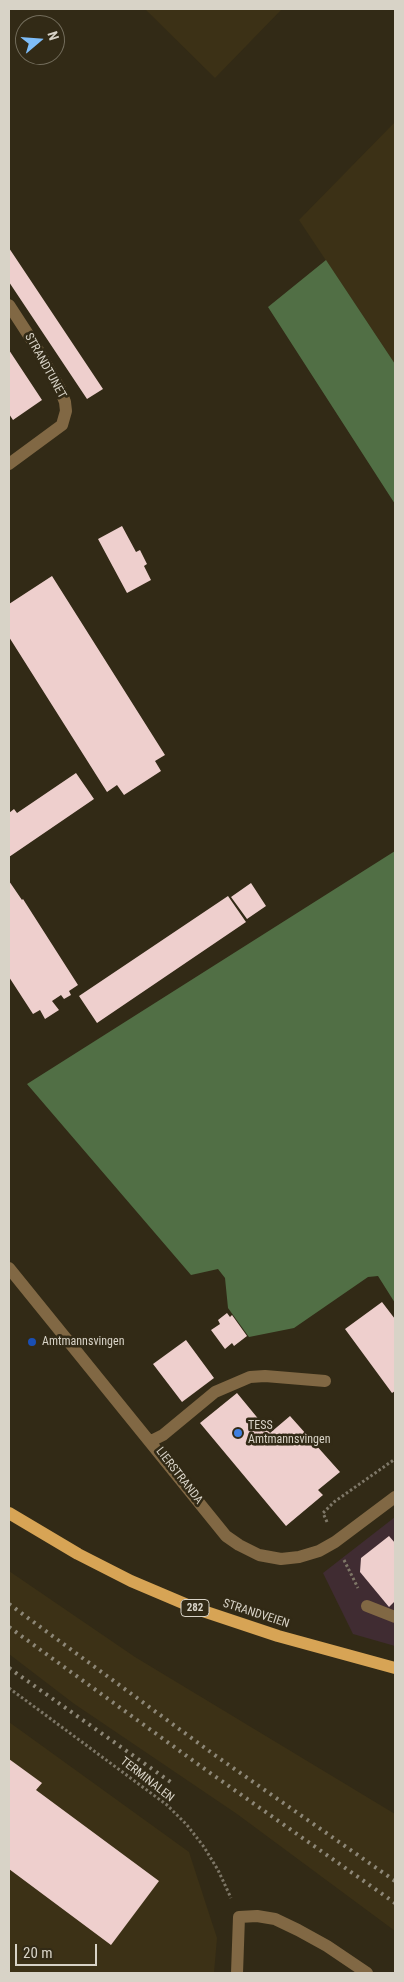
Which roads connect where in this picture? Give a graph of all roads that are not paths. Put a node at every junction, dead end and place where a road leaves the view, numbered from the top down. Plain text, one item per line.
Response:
1 (9, 305) edge
2 (9, 464) edge
3 (9, 1268) edge
4 (324, 1381) dead end
5 (151, 1441) junction
6 (395, 1497) edge
7 (9, 1513) edge
8 (367, 1606) road end
9 (395, 1617) edge
10 (395, 1668) edge
11 (237, 1973) edge
12 (367, 1973) edge

1 - 2 street, STRANDTUNET
3 - 5 street, LIERSTRANDA
4 - 5 street
5 - 6 street, LIERSTRANDA
7 - 10 main road, STRANDVEIEN / 282
8 - 9 street
11 - 12 street

